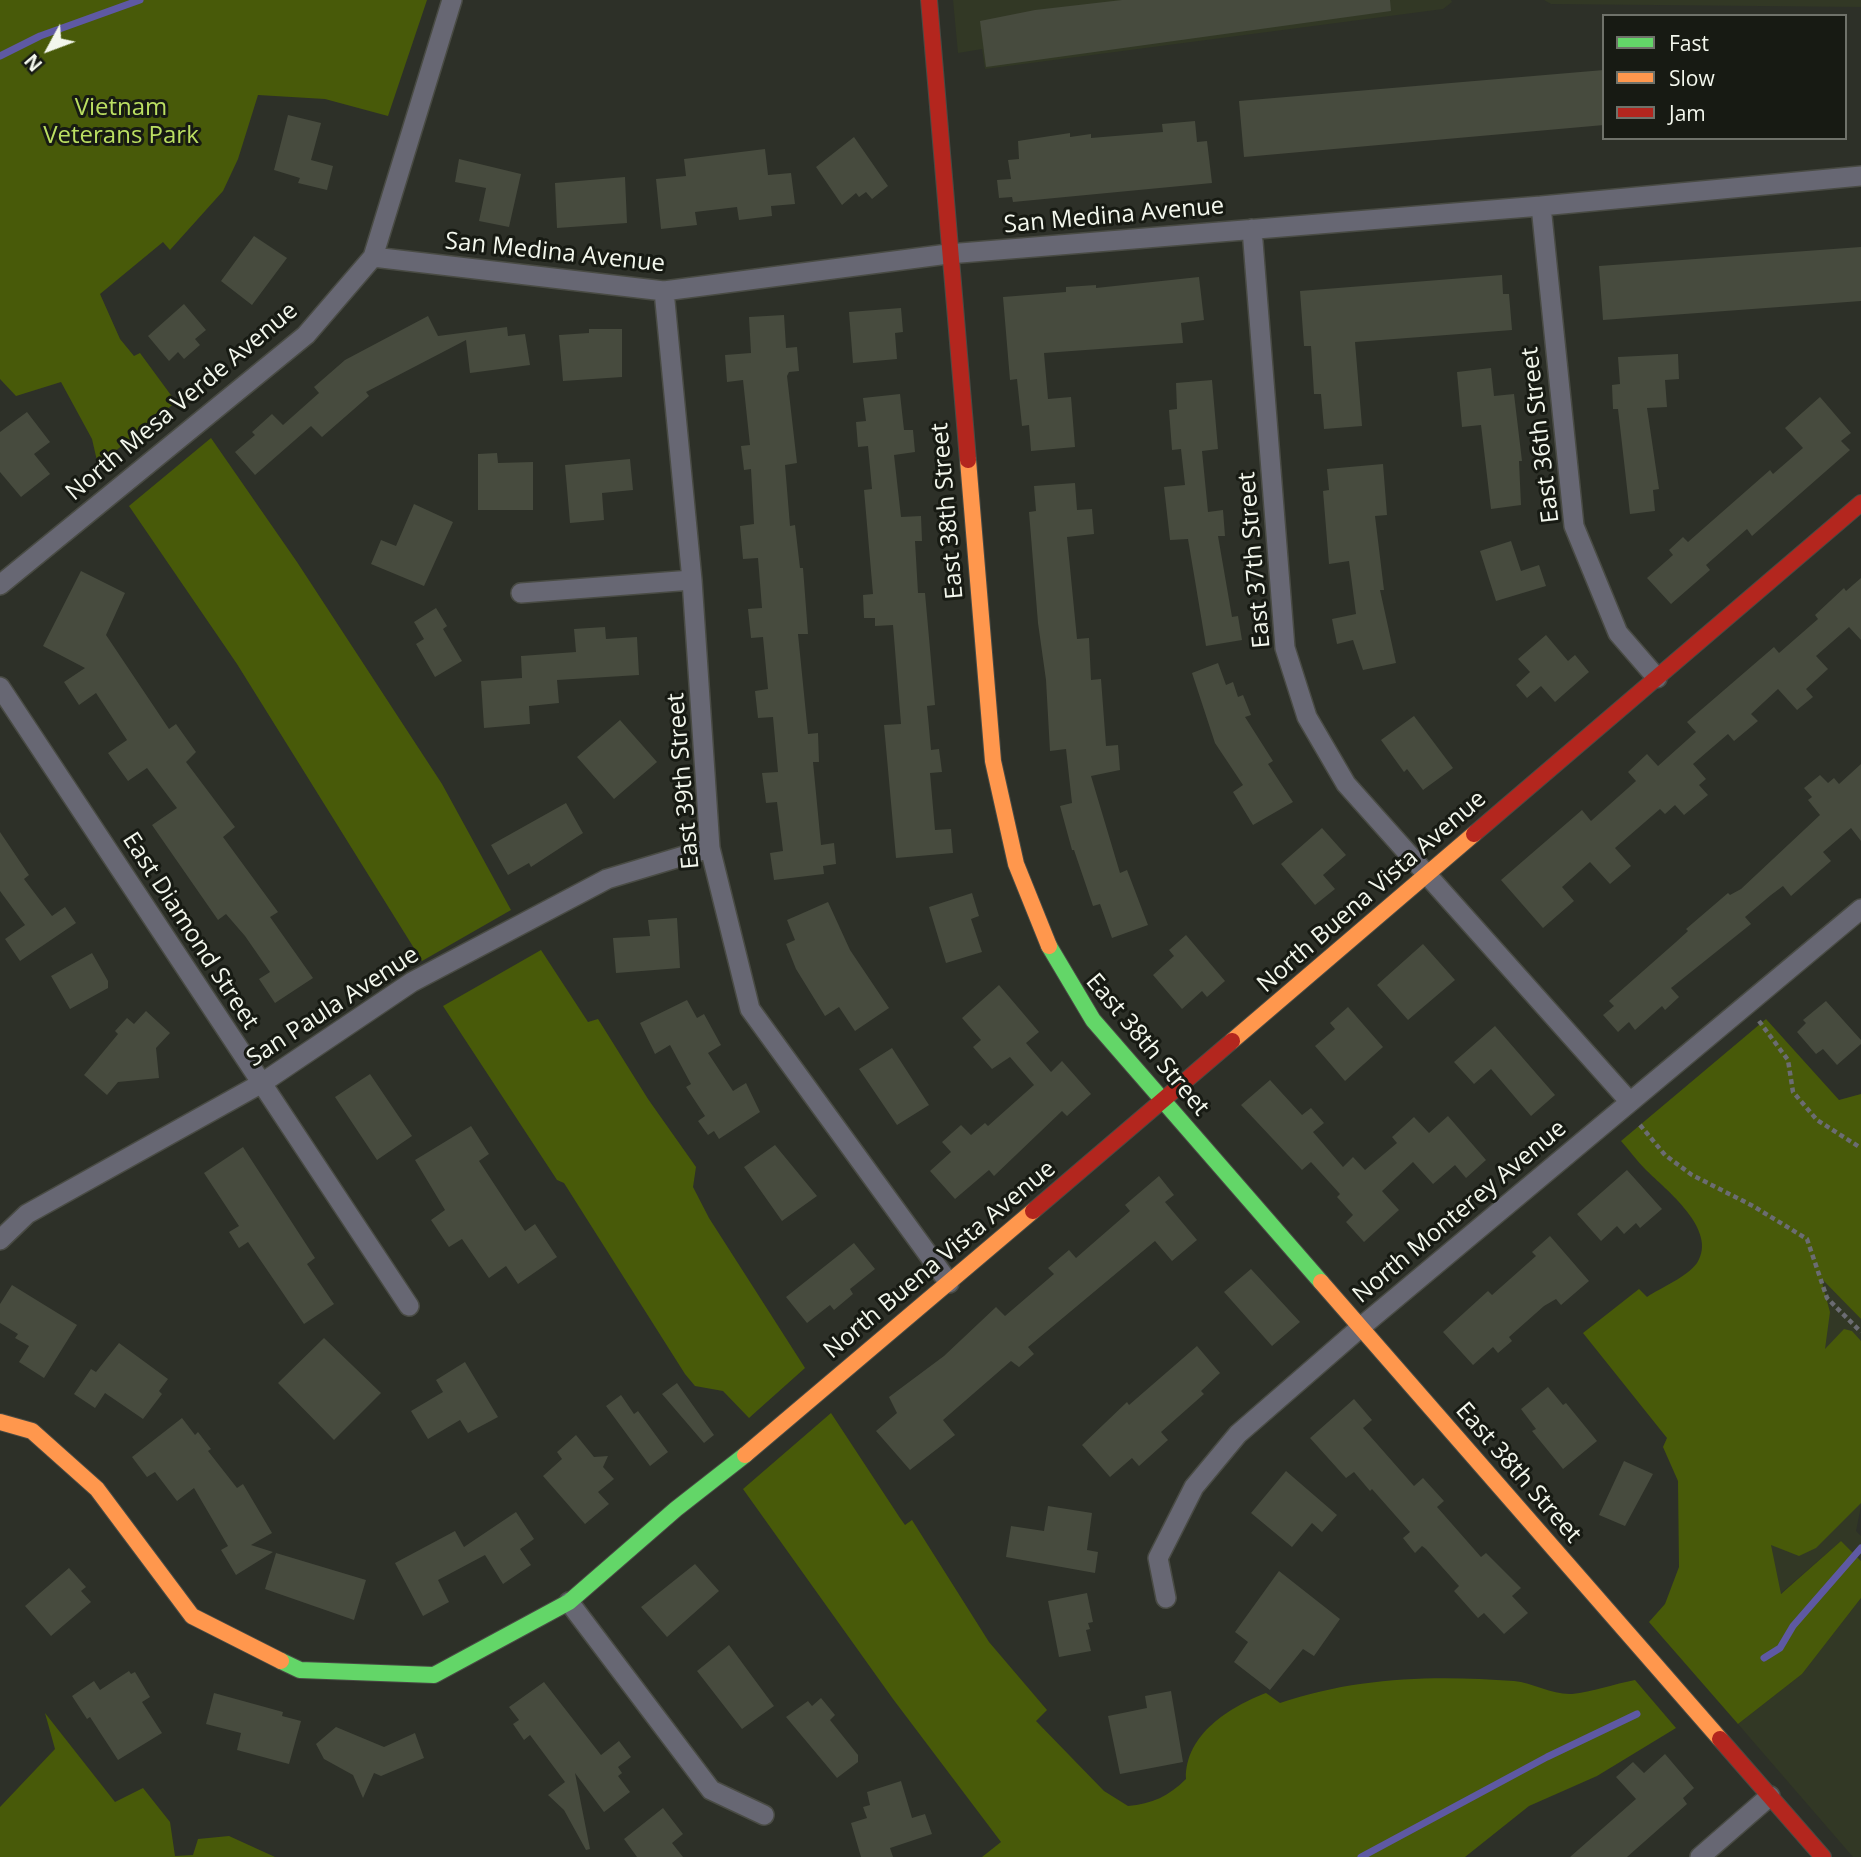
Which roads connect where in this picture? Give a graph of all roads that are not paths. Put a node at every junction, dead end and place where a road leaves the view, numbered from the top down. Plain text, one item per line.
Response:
1 (452, 0) edge
2 (929, 0) edge
3 (1861, 176) edge
4 (1541, 206) junction
5 (1252, 229) junction
6 (948, 254) junction
7 (373, 257) junction
8 (664, 291) junction
9 (1860, 506) edge
10 (692, 580) junction
11 (0, 585) edge
12 (521, 593) dead end
13 (1657, 678) junction
14 (0, 687) edge
15 (710, 848) junction
16 (1426, 876) junction
17 (1861, 909) edge
18 (262, 1083) junction
19 (1163, 1100) junction
20 (1630, 1102) junction
21 (0, 1240) edge
22 (949, 1283) junction
23 (409, 1306) dead end
24 (1361, 1327) junction
25 (0, 1422) edge
26 (1166, 1598) dead end
27 (569, 1602) junction
28 (1770, 1796) junction
29 (764, 1815) dead end
30 (1700, 1857) edge
31 (1823, 1857) edge

1 - 7 street, North Mesa Verde Avenue
2 - 6 street, East 38th Street
3 - 4 street, San Medina Avenue
4 - 5 street, San Medina Avenue
4 - 13 street, East 36th Street
5 - 6 street, San Medina Avenue
5 - 16 street, East 37th Street
6 - 8 street, San Medina Avenue
6 - 19 street, East 38th Street
7 - 8 street, San Medina Avenue
7 - 11 street, North Mesa Verde Avenue
8 - 10 street, East 39th Street
9 - 13 street, North Buena Vista Avenue
10 - 12 street
10 - 15 street, East 39th Street
13 - 16 street, North Buena Vista Avenue
14 - 18 street, East Diamond Street
15 - 18 street, San Paula Avenue
15 - 22 street, East 39th Street
16 - 19 street, North Buena Vista Avenue
16 - 20 street, East 37th Street
17 - 20 street, North Monterey Avenue
18 - 21 street, San Paula Avenue
18 - 23 street, East Diamond Street
19 - 22 street, North Buena Vista Avenue
19 - 24 street, East 38th Street
20 - 24 street, North Monterey Avenue
22 - 27 street, North Buena Vista Avenue
24 - 26 street, North Monterey Avenue
24 - 28 street, East 38th Street
25 - 27 street, North Buena Vista Avenue
27 - 29 street
28 - 30 street
28 - 31 street, East 38th Street

